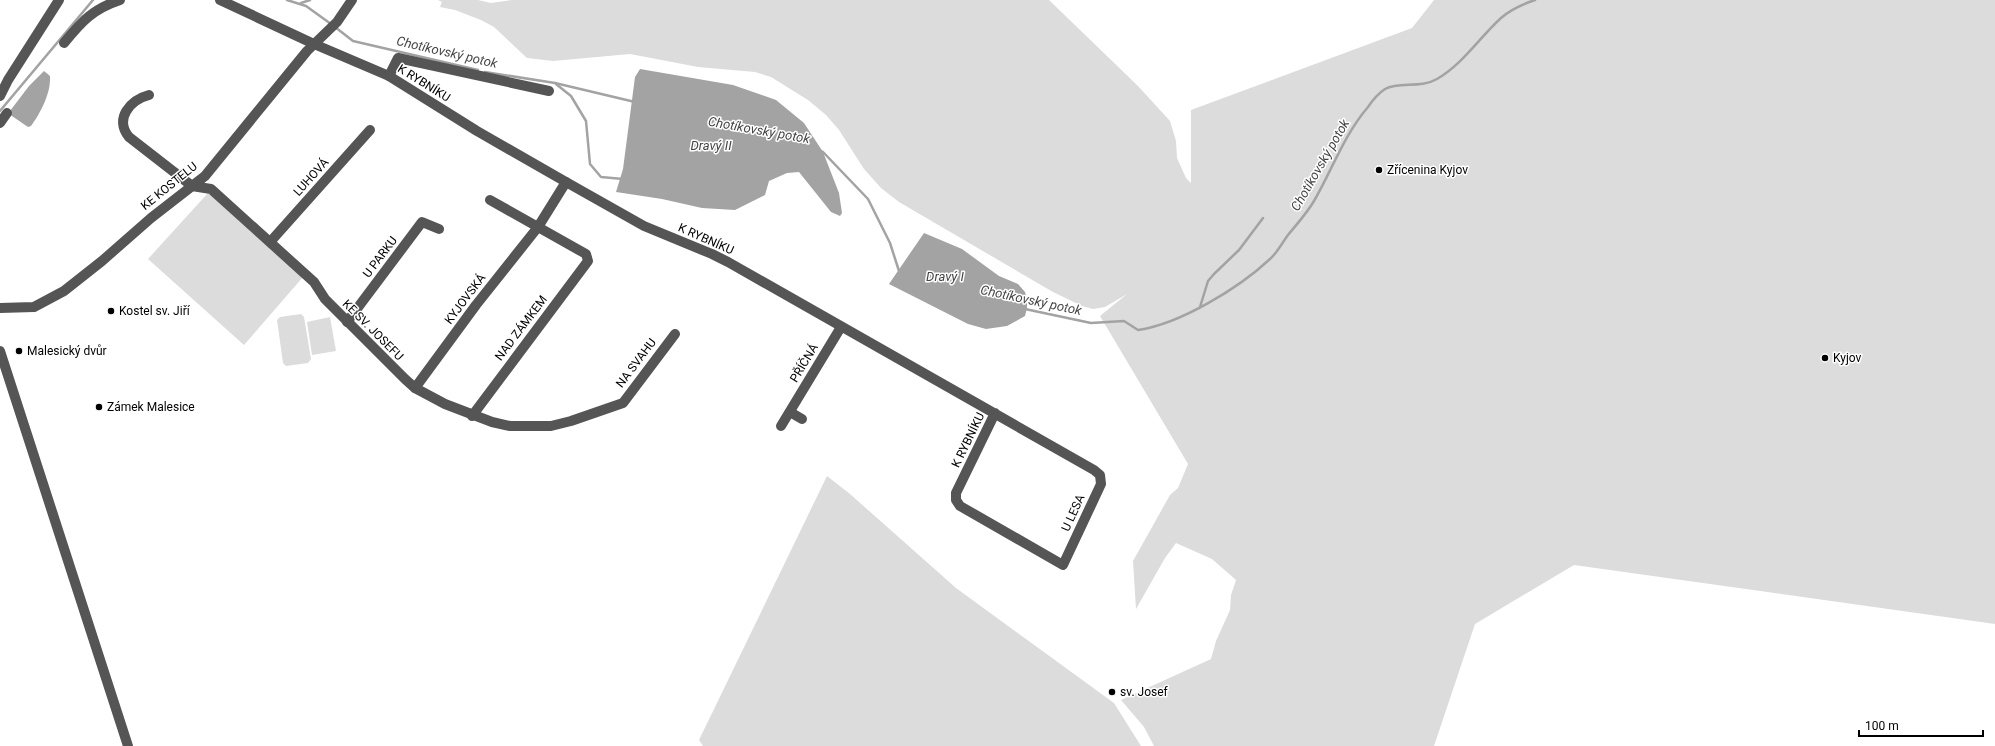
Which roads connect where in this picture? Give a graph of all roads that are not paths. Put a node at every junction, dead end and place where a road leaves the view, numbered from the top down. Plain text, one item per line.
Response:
1 (59, 0) edge
2 (120, 0) edge
3 (352, 0) edge
4 (225, 1) edge
5 (64, 42) dead end
6 (314, 44) junction
7 (389, 76) junction
8 (549, 91) dead end
9 (149, 95) dead end
10 (0, 96) edge
11 (7, 113) dead end
12 (0, 122) edge
13 (370, 130) dead end
14 (566, 182) junction
15 (192, 186) junction
16 (490, 200) dead end
17 (538, 227) junction
18 (439, 229) dead end
19 (271, 241) junction
20 (0, 308) edge
21 (347, 322) junction
22 (841, 327) junction
23 (675, 334) dead end
24 (0, 351) edge
25 (415, 388) junction
26 (790, 412) junction
27 (995, 413) junction
28 (472, 416) junction
29 (802, 419) dead end
30 (570, 421) joint
31 (781, 426) dead end
32 (960, 506) joint
33 (128, 746) edge

1 - 10 street
2 - 5 street
3 - 6 street, KE KOSTELU
4 - 6 street, K RYBNÍKU
6 - 7 street, K RYBNÍKU
6 - 15 street, KE KOSTELU
7 - 8 street
7 - 14 street, K RYBNÍKU
9 - 15 street
11 - 12 street
13 - 19 street, LUHOVÁ
14 - 17 street, KYJOVSKÁ
14 - 22 street, K RYBNÍKU
15 - 19 street, KE SV. JOSEFU
15 - 20 street, KE KOSTELU
16 - 17 street
17 - 25 street, KYJOVSKÁ
17 - 28 street, NAD ZÁMKEM
18 - 21 street, U PARKU
19 - 21 street, KE SV. JOSEFU
21 - 25 street, KE SV. JOSEFU
22 - 26 street, PŘÍČNÁ
22 - 27 street, K RYBNÍKU
23 - 30 street, NA SVAHU
24 - 33 street
25 - 28 street, KE SV. JOSEFU
26 - 29 street
26 - 31 street, PŘÍČNÁ
27 - 32 street, K RYBNÍKU
27 - 32 street, U LESA
28 - 30 street, KE SV. JOSEFU

